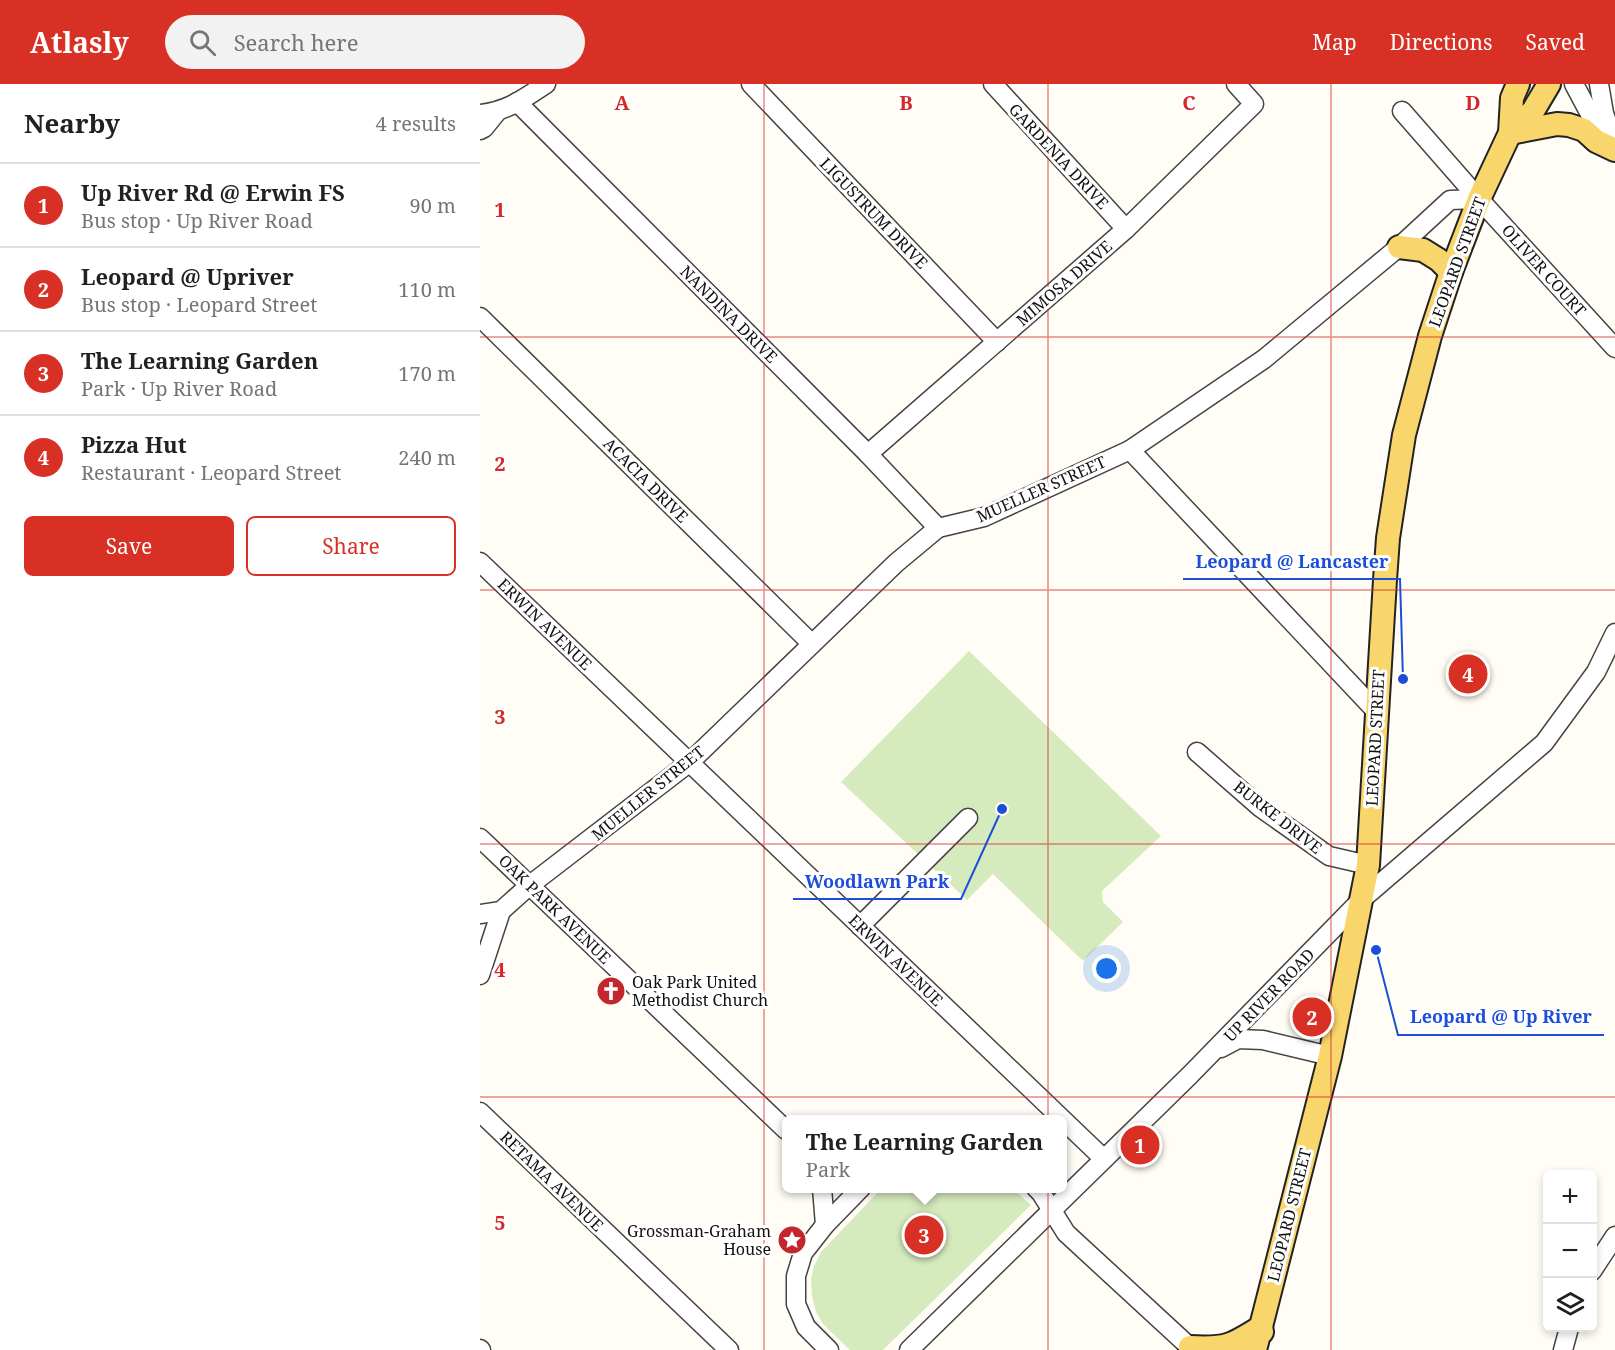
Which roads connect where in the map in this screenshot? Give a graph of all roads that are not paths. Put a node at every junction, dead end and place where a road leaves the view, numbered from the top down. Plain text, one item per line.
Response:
1 (546, 84) edge
2 (750, 84) edge
3 (993, 84) edge
4 (1236, 84) edge
5 (1518, 84) edge
6 (1549, 84) edge
7 (1574, 84) edge
8 (1599, 84) edge
9 (518, 102) junction
10 (1402, 111) dead end
11 (488, 113) edge
12 (480, 130) edge
13 (1510, 133) junction
14 (1615, 149) edge
15 (1479, 199) junction
16 (1126, 229) junction
17 (1399, 247) junction
18 (1451, 272) junction
19 (480, 317) edge
20 (997, 342) junction
21 (1615, 348) edge
22 (1130, 450) junction
23 (868, 454) junction
24 (938, 528) junction
25 (480, 562) edge
26 (1615, 633) edge
27 (812, 644) junction
28 (1376, 711) junction
29 (1197, 752) dead end
30 (690, 762) junction
31 (968, 818) dead end
32 (480, 838) edge
33 (1368, 865) junction
34 (530, 885) junction
35 (1362, 900) junction
36 (501, 911) junction
37 (480, 914) edge
38 (860, 926) junction
39 (480, 975) edge
40 (1212, 1054) junction
41 (1330, 1056) junction
42 (480, 1112) edge
43 (1057, 1115) edge
44 (1067, 1125) edge
45 (782, 1126) edge
46 (1104, 1160) junction
47 (822, 1193) edge
48 (856, 1193) edge
49 (1041, 1193) edge
50 (1052, 1211) junction
51 (825, 1225) junction
52 (1615, 1236) edge
53 (1597, 1265) edge
54 (1261, 1326) junction
55 (1568, 1332) edge
56 (1192, 1349) edge
57 (729, 1350) edge
58 (829, 1350) edge
59 (909, 1350) edge
60 (1255, 1350) edge
61 (1264, 1350) edge
62 (1563, 1350) edge

1 - 9 street
2 - 20 street, LIGUSTRUM DRIVE
3 - 16 street, GARDENIA DRIVE
4 - 16 street, MIMOSA DRIVE
5 - 13 main road, LEOPARD STREET
6 - 13 main road, LEOPARD STREET
7 - 14 street
8 - 14 street
9 - 11 street
9 - 23 street, NANDINA DRIVE
10 - 15 street, OLIVER COURT
11 - 12 street
13 - 14 main road
13 - 15 main road, LEOPARD STREET
15 - 17 street, MUELLER STREET
15 - 18 main road, LEOPARD STREET
15 - 21 street, OLIVER COURT
16 - 20 street, MIMOSA DRIVE
17 - 18 main road
17 - 22 street, MUELLER STREET
18 - 28 main road, LEOPARD STREET
19 - 27 street, ACACIA DRIVE
20 - 23 street, MIMOSA DRIVE
22 - 24 street, MUELLER STREET
22 - 28 street
23 - 24 street, NANDINA DRIVE
24 - 27 street, MUELLER STREET
25 - 30 street, ERWIN AVENUE
26 - 35 street, UP RIVER ROAD
27 - 30 street, MUELLER STREET
28 - 33 main road, LEOPARD STREET
29 - 33 street, BURKE DRIVE
30 - 34 street, MUELLER STREET
30 - 38 street, ERWIN AVENUE
31 - 38 street
32 - 34 street, OAK PARK AVENUE
33 - 35 main road, LEOPARD STREET
34 - 36 street, MUELLER STREET
34 - 45 street, OAK PARK AVENUE
35 - 40 street, UP RIVER ROAD
35 - 41 main road, LEOPARD STREET
36 - 37 street
36 - 39 street
38 - 43 street, ERWIN AVENUE
40 - 41 street
40 - 46 street, UP RIVER ROAD
41 - 54 main road, LEOPARD STREET
42 - 57 street, RETAMA AVENUE
44 - 46 street, ERWIN AVENUE
46 - 50 street, UP RIVER ROAD
47 - 51 street
48 - 51 street
49 - 50 street
50 - 56 street
50 - 59 street, UP RIVER ROAD
51 - 58 street
52 - 53 street
54 - 56 main road
54 - 60 main road, LEOPARD STREET
54 - 61 main road
55 - 62 street

